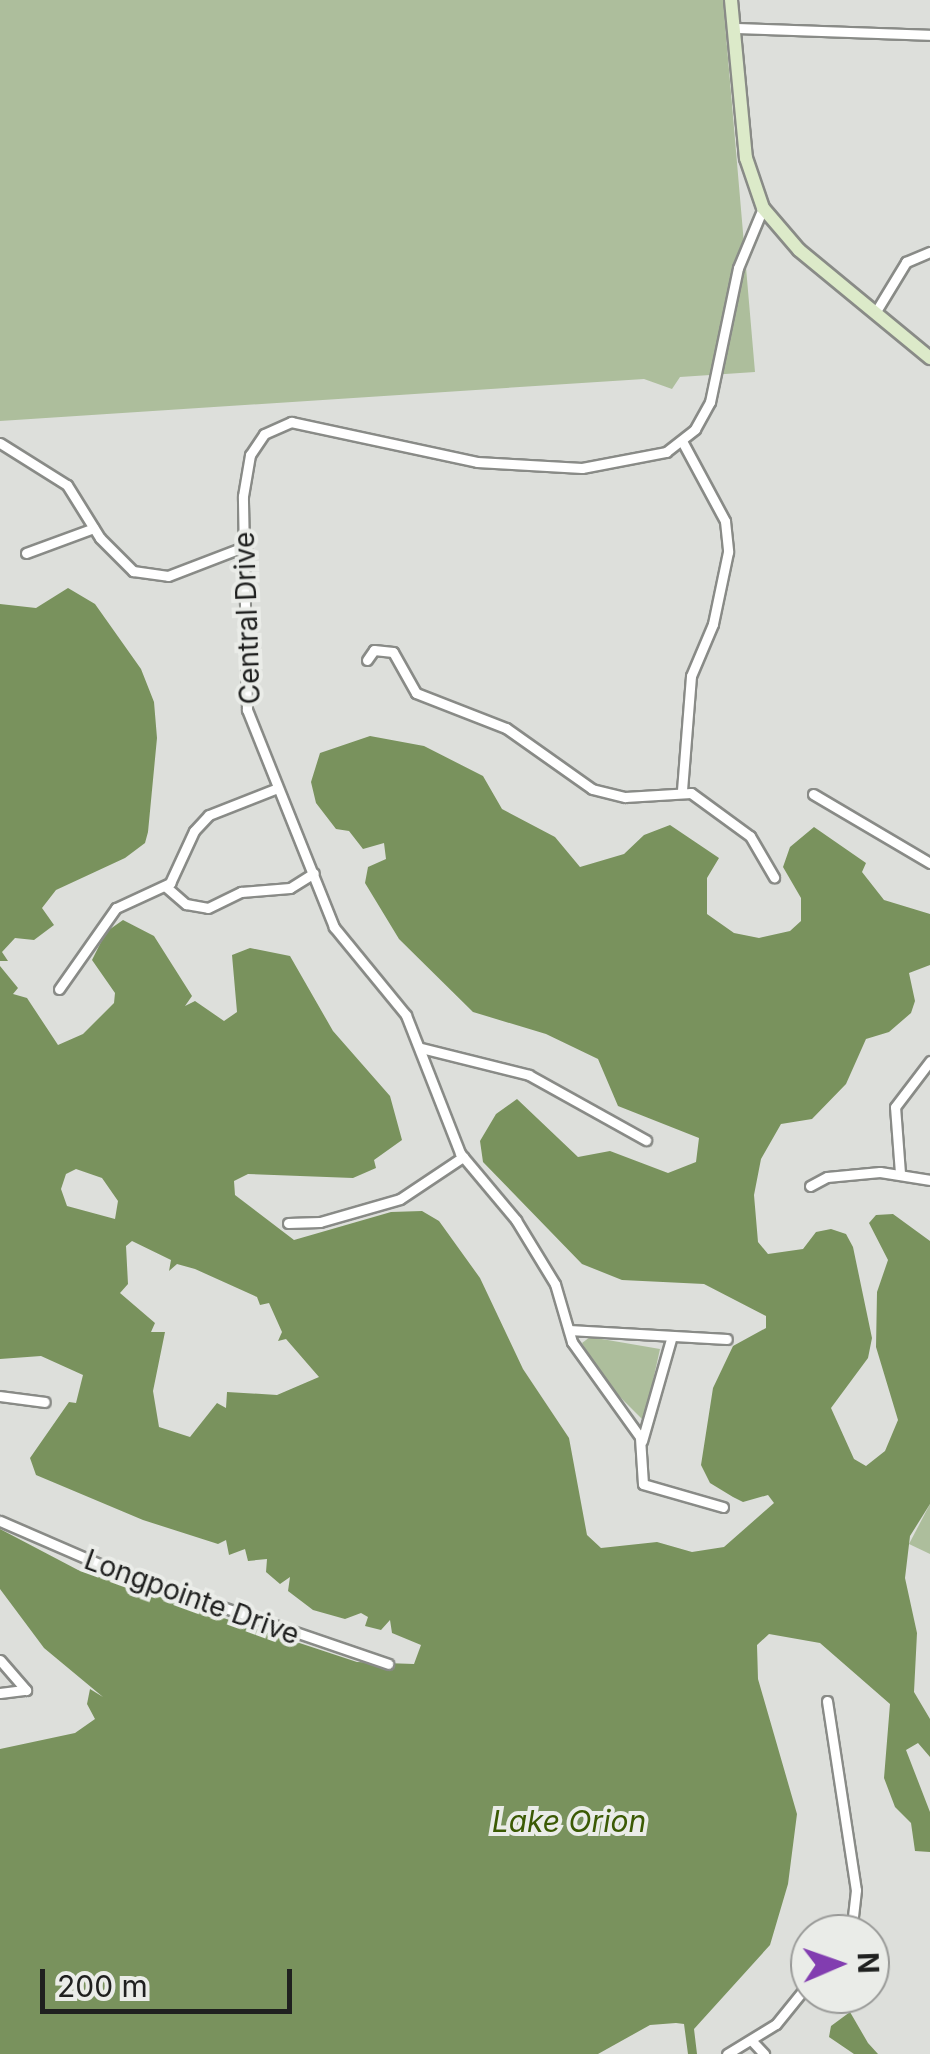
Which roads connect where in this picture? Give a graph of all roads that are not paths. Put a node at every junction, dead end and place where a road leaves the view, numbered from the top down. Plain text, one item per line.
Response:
1 (732, 0) edge
2 (734, 28) junction
3 (930, 35) edge
4 (763, 208) junction
5 (930, 252) edge
6 (875, 312) junction
7 (930, 358) edge
8 (682, 441) junction
9 (0, 442) edge
10 (94, 528) junction
11 (246, 546) junction
12 (26, 553) dead end
13 (367, 660) dead end
14 (275, 788) junction
15 (682, 790) junction
16 (812, 794) dead end
17 (930, 864) edge
18 (314, 873) junction
19 (774, 876) dead end
20 (165, 886) junction
21 (59, 989) dead end
22 (421, 1048) junction
23 (930, 1061) edge
24 (646, 1140) dead end
25 (463, 1157) junction
26 (900, 1173) junction
27 (930, 1180) edge
28 (810, 1186) dead end
29 (288, 1223) dead end
30 (568, 1330) junction
31 (670, 1339) junction
32 (726, 1339) dead end
33 (0, 1396) edge
34 (45, 1402) dead end
35 (642, 1442) junction
36 (723, 1508) dead end
37 (0, 1521) edge
38 (0, 1660) edge
39 (388, 1664) dead end
40 (0, 1694) edge
41 (827, 1701) dead end
42 (853, 1914) edge
43 (790, 2007) edge
44 (752, 2041) junction
45 (727, 2054) edge
46 (764, 2054) edge

1 - 2 street
2 - 3 street
2 - 4 street
4 - 6 street
4 - 8 street
5 - 6 street
6 - 7 street
8 - 11 street, Central Drive
8 - 15 street
9 - 10 street
10 - 11 street
10 - 12 street
11 - 14 street, Central Drive
13 - 15 street
14 - 18 street, Central Drive
14 - 20 street
15 - 19 street
16 - 17 street
18 - 20 street
18 - 22 street, Central Drive
20 - 21 street
22 - 24 street
22 - 25 street, Central Drive
23 - 26 street
25 - 29 street
25 - 30 street, Central Drive
26 - 27 street
26 - 28 street
30 - 31 street
30 - 35 street, Central Drive
31 - 32 street
31 - 35 street
33 - 34 street
35 - 36 street
37 - 39 street, Longpointe Drive
38 - 40 street
41 - 42 street
43 - 44 street
44 - 45 street
44 - 46 street

